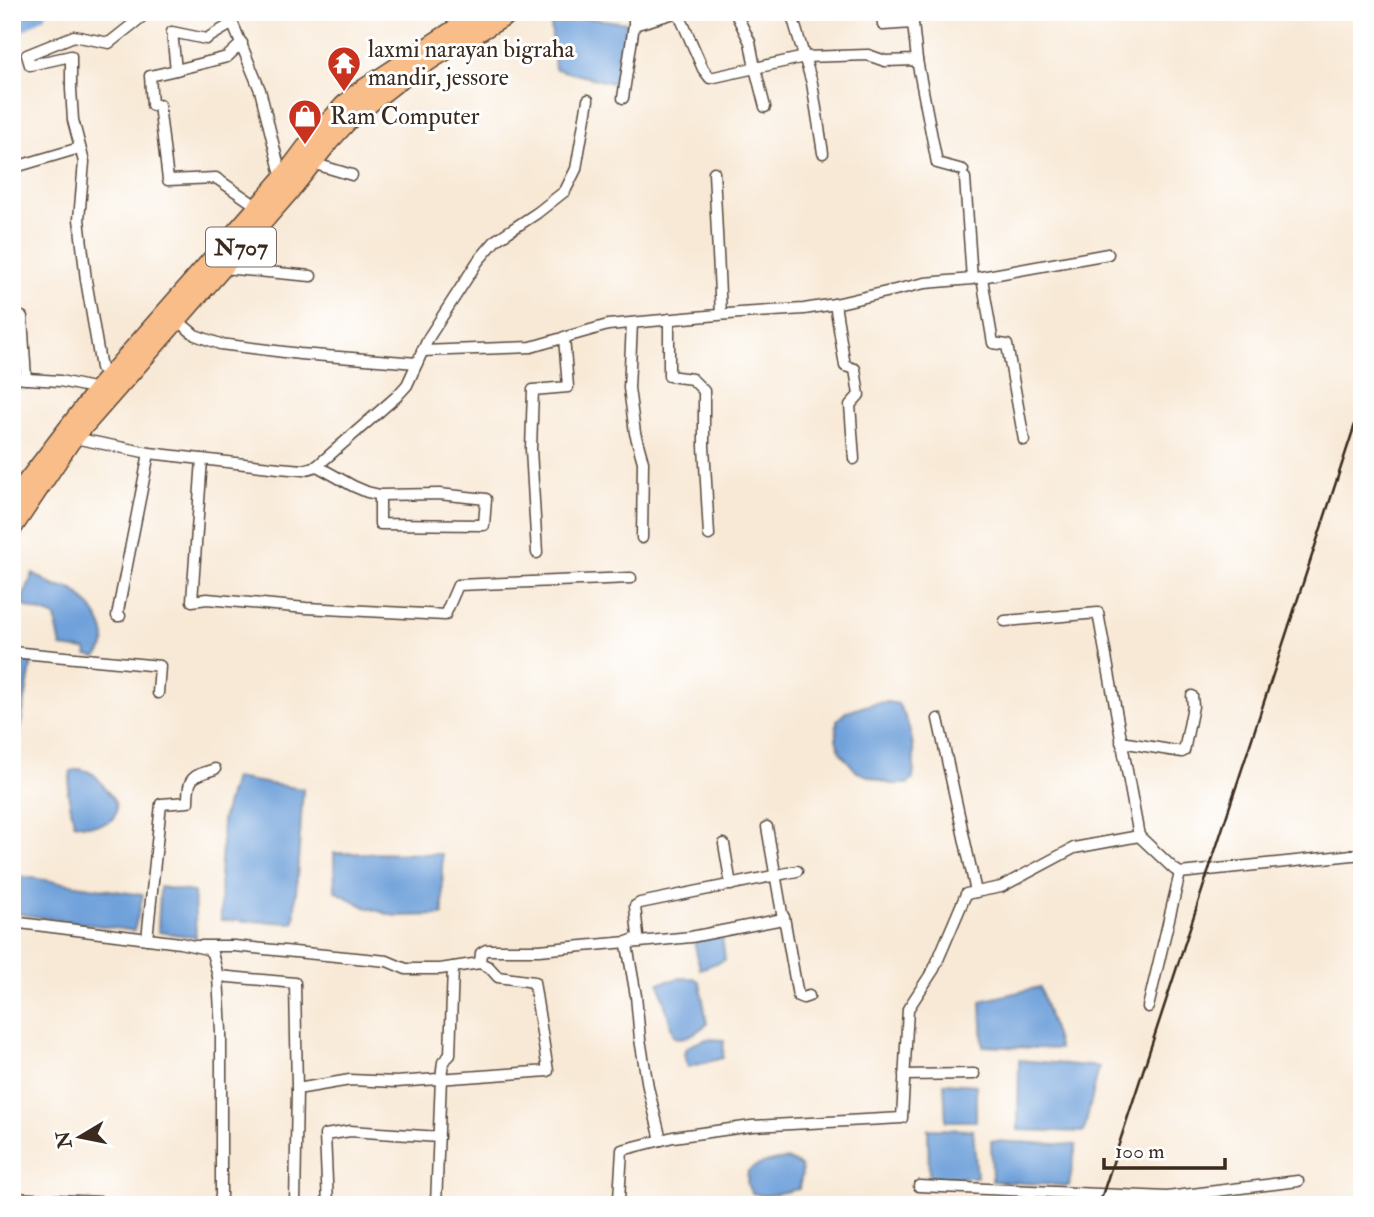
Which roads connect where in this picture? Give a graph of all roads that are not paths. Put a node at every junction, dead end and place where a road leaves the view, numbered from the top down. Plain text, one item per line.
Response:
1 (148, 12) edge
2 (254, 12) edge
3 (481, 12) edge
4 (513, 12) edge
5 (634, 12) edge
6 (736, 12) edge
7 (791, 12) edge
8 (882, 12) edge
9 (229, 13) edge
10 (635, 25) junction
11 (228, 26) dead end
12 (242, 43) junction
13 (805, 57) junction
14 (917, 60) junction
15 (755, 68) junction
16 (176, 70) junction
17 (623, 97) dead end
18 (588, 100) dead end
19 (765, 107) dead end
20 (76, 149) dead end
21 (823, 153) dead end
22 (312, 163) junction
23 (12, 168) edge
24 (714, 172) dead end
25 (352, 175) dead end
26 (282, 179) junction
27 (258, 207) junction
28 (1108, 254) dead end
29 (223, 268) junction
30 (311, 276) dead end
31 (977, 278) junction
32 (835, 304) junction
33 (721, 314) junction
34 (22, 317) dead end
35 (669, 319) junction
36 (177, 320) junction
37 (632, 323) junction
38 (564, 337) junction
39 (422, 351) junction
40 (417, 363) junction
41 (101, 368) dead end
42 (12, 378) edge
43 (26, 379) junction
44 (105, 392) junction
45 (75, 438) junction
46 (1024, 440) dead end
47 (149, 453) junction
48 (202, 459) junction
49 (854, 459) dead end
50 (317, 466) junction
51 (380, 495) junction
52 (12, 501) edge
53 (12, 529) edge
54 (709, 535) dead end
55 (642, 538) dead end
56 (537, 553) dead end
57 (631, 578) dead end
58 (120, 616) dead end
59 (1005, 621) dead end
60 (12, 652) edge
61 (158, 693) dead end
62 (1192, 696) dead end
63 (938, 719) dead end
64 (1121, 742) junction
65 (215, 769) dead end
66 (767, 827) dead end
67 (1139, 836) junction
68 (724, 844) dead end
69 (1362, 854) edge
70 (797, 872) dead end
71 (1180, 873) junction
72 (775, 876) junction
73 (731, 885) junction
74 (975, 892) junction
75 (784, 917) junction
76 (12, 922) edge
77 (147, 939) junction
78 (197, 946) junction
79 (480, 963) junction
80 (453, 967) junction
81 (218, 976) junction
82 (810, 996) dead end
83 (1148, 1007) dead end
84 (974, 1074) dead end
85 (904, 1075) junction
86 (441, 1078) junction
87 (297, 1089) junction
88 (439, 1137) junction
89 (661, 1140) junction
90 (1298, 1181) dead end
91 (919, 1186) dead end
92 (12, 1198) edge
93 (106, 1205) edge
94 (219, 1205) edge
95 (295, 1205) edge
96 (328, 1205) edge
97 (436, 1205) edge
98 (615, 1205) edge

1 - 41 street
2 - 9 street
3 - 26 highway, N707
4 - 22 highway, N707
5 - 10 street
6 - 15 street
7 - 13 street
8 - 14 street
9 - 12 street
10 - 15 street
10 - 17 street
11 - 16 street
12 - 16 street
12 - 26 street
13 - 14 street
13 - 15 street
13 - 21 street
14 - 31 street
15 - 19 street
16 - 27 street
18 - 39 street
20 - 23 street
22 - 25 street
22 - 29 highway, N707
24 - 33 street
26 - 27 highway, N707
27 - 44 highway, N707
28 - 31 street
29 - 30 street
29 - 36 highway, N707
31 - 32 street
31 - 46 street
32 - 33 street
32 - 49 street
33 - 35 street
34 - 43 street
35 - 37 street
35 - 54 street
36 - 40 street
36 - 44 highway, N707
37 - 38 street
37 - 55 street
38 - 39 street
38 - 56 street
39 - 40 street
40 - 50 street
42 - 43 street
43 - 44 street
44 - 45 highway, N707
44 - 52 highway, N707
45 - 47 street
45 - 53 highway, N707
47 - 48 street
47 - 58 street
48 - 50 street
48 - 57 street
50 - 51 street
51 - 51 street
59 - 64 street
60 - 61 street
62 - 64 street
63 - 74 street
64 - 67 street
65 - 77 street
66 - 72 street
67 - 71 street
67 - 74 street
68 - 73 street
69 - 71 street
70 - 72 street
71 - 83 street
72 - 73 street
72 - 75 street
73 - 79 street
74 - 85 street
75 - 82 street
75 - 89 street
76 - 77 street
77 - 78 street
78 - 80 street
78 - 81 street
79 - 80 street
79 - 86 street
80 - 86 street
81 - 87 street
81 - 94 street
84 - 85 street
85 - 89 street
86 - 87 street
86 - 88 street
87 - 95 street
88 - 96 street
88 - 97 street
89 - 98 street
90 - 91 street
92 - 93 street

